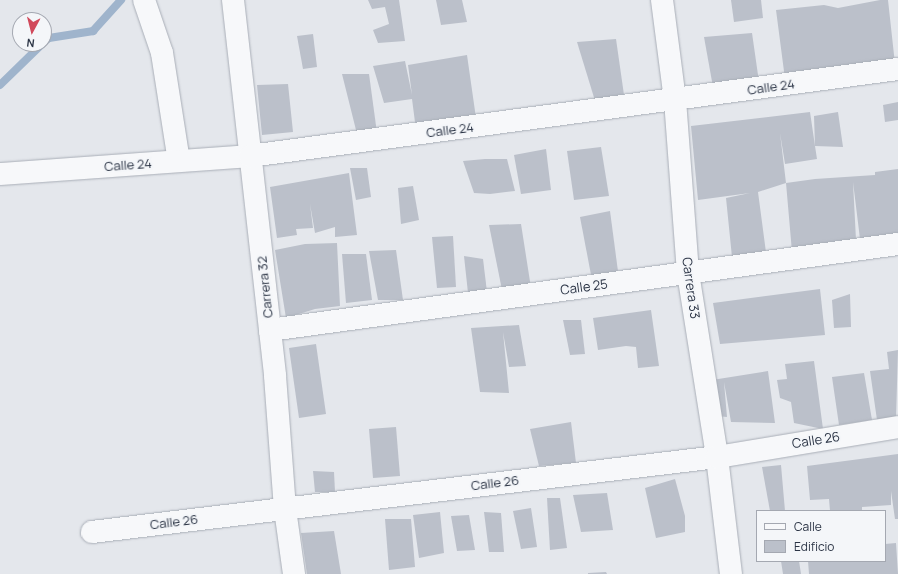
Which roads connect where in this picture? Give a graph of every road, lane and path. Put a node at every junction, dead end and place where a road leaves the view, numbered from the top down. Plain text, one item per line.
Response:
1 (144, 0) edge
2 (233, 0) edge
3 (662, 0) edge
4 (898, 69) edge
5 (675, 100) junction
6 (250, 156) junction
7 (178, 161) junction
8 (0, 174) edge
9 (898, 244) edge
10 (688, 272) junction
11 (270, 330) junction
12 (898, 427) edge
13 (717, 457) junction
14 (285, 509) junction
15 (92, 532) dead end
16 (294, 574) edge
17 (731, 574) edge

1 - 7 street
2 - 6 street, Carrera 32
3 - 5 street, Carrera 33
4 - 5 street, Calle 24
5 - 6 street, Calle 24
5 - 10 street, Carrera 33
6 - 7 street, Calle 24
6 - 11 street, Carrera 32
7 - 8 street, Calle 24
9 - 10 street, Calle 25
10 - 11 street, Calle 25
10 - 13 street, Carrera 33
11 - 14 street, Carrera 32
12 - 13 street, Calle 26
13 - 14 street, Calle 26
13 - 17 street, Carrera 33
14 - 15 street, Calle 26
14 - 16 street, Carrera 32

